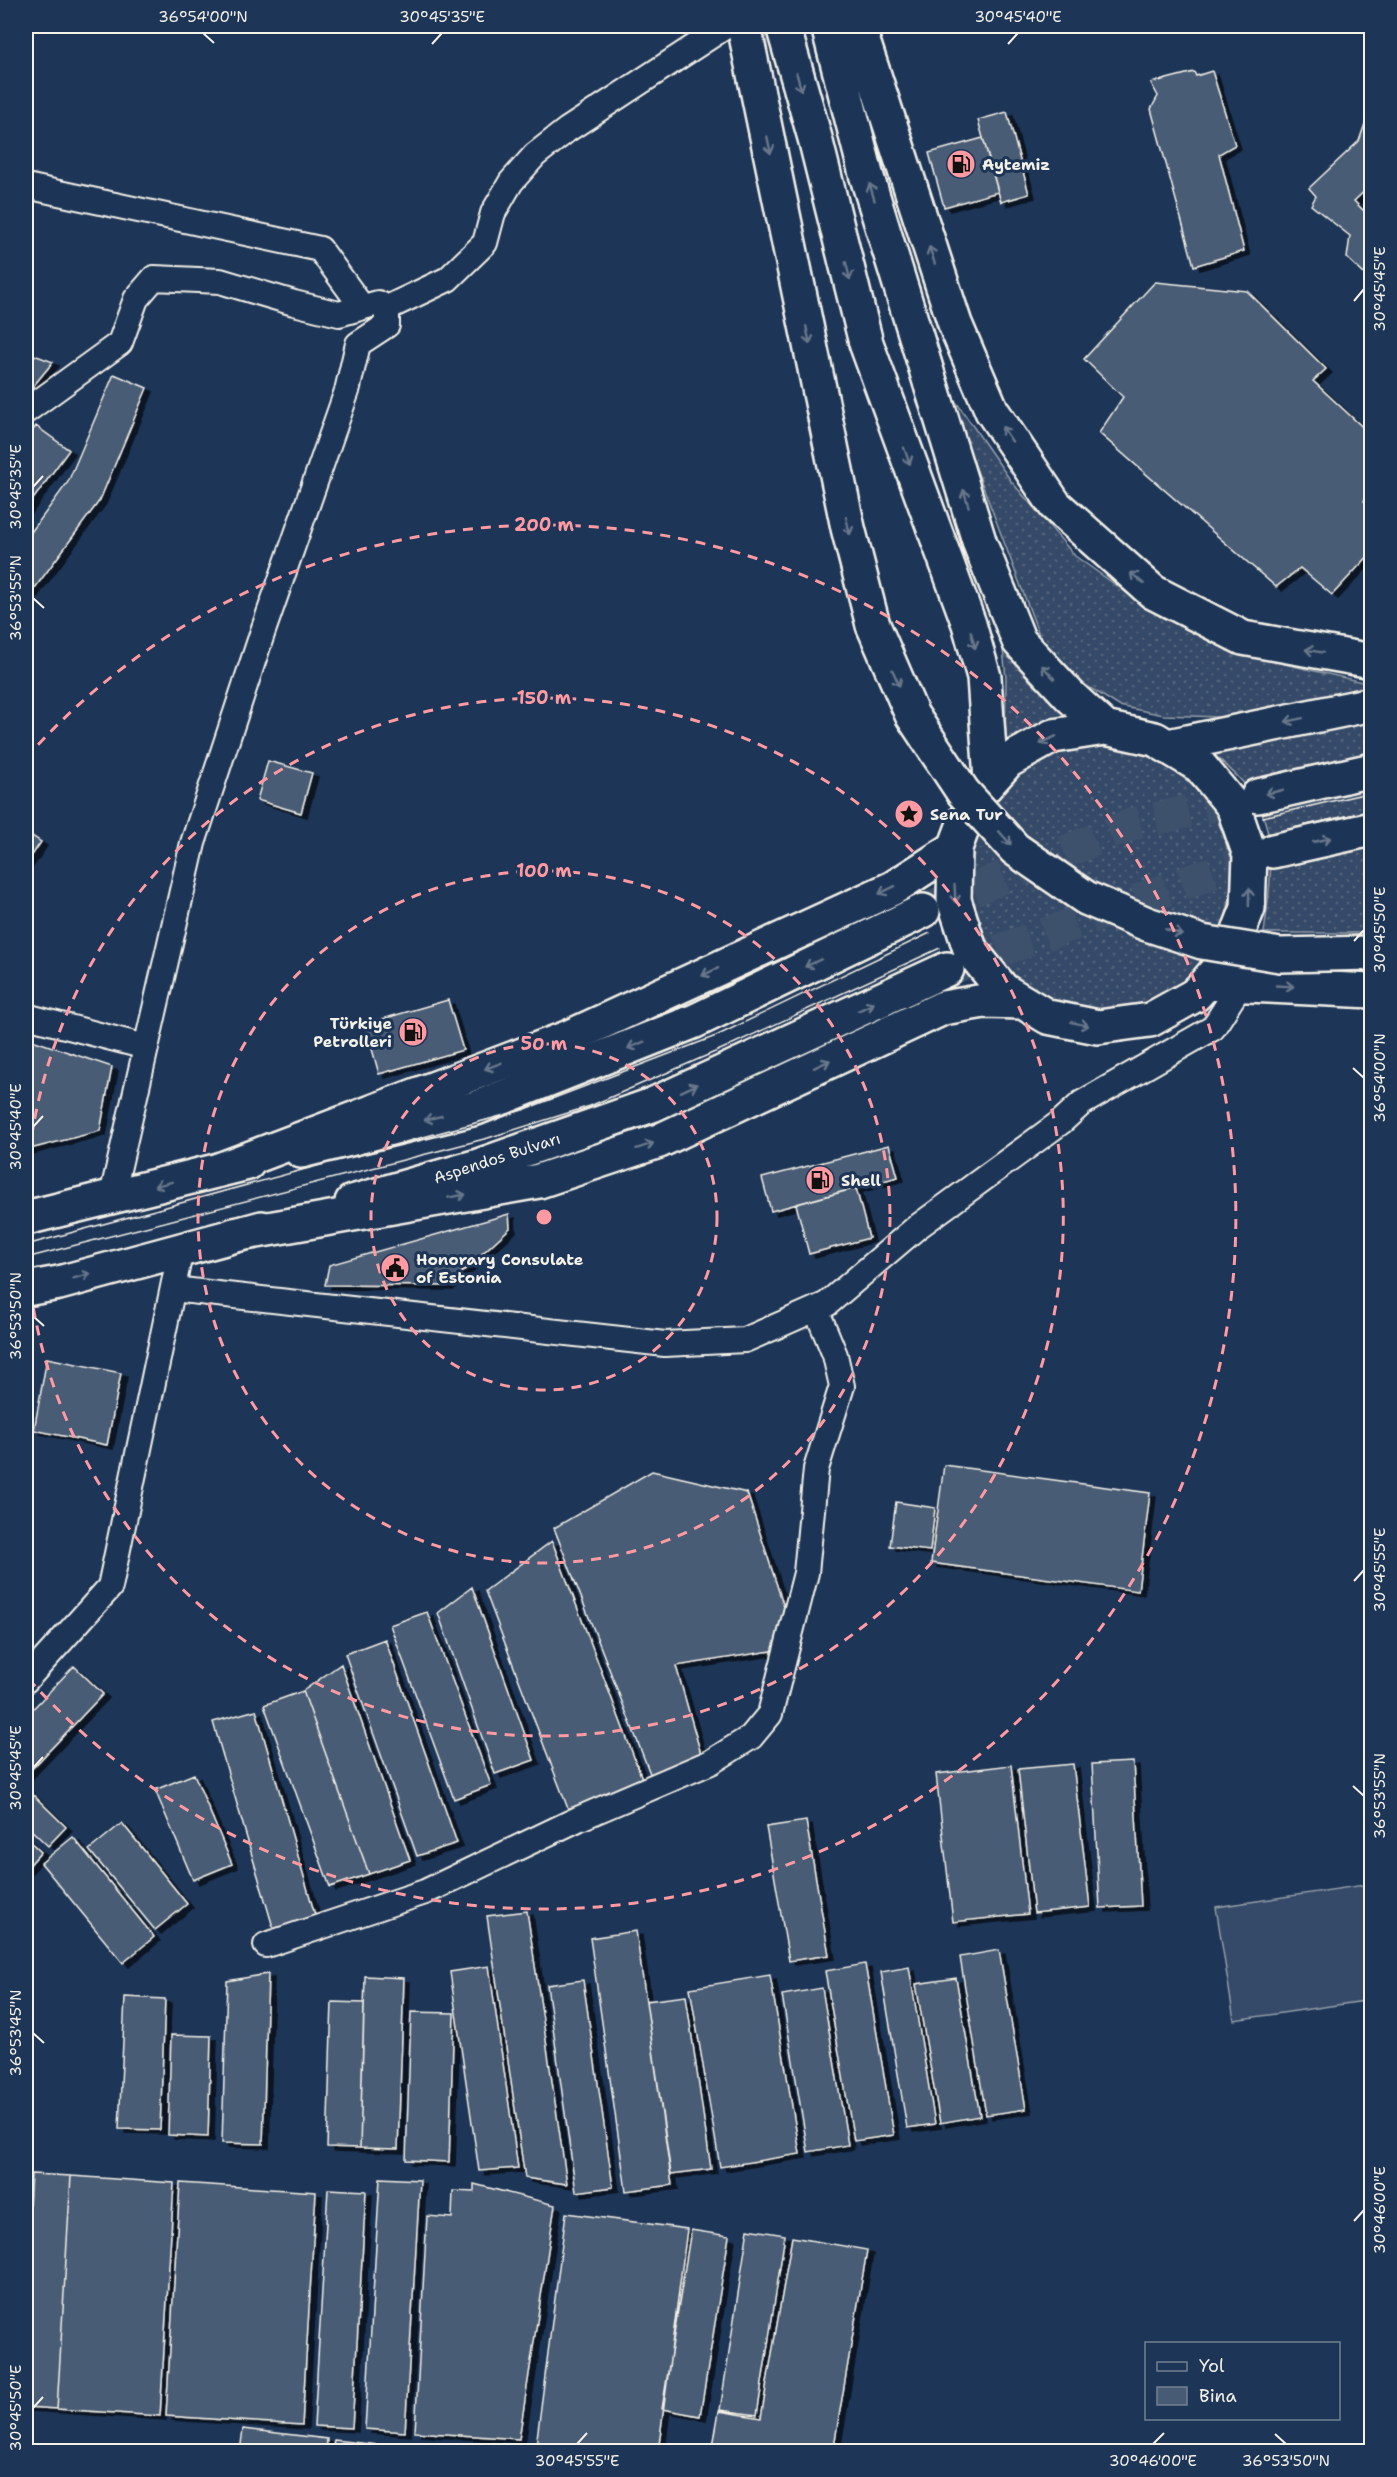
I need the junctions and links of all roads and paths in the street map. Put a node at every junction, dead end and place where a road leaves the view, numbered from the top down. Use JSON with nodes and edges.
{"nodes":[{"id":1,"x":726,"y":26,"type":"edge"},
{"id":2,"x":744,"y":26,"type":"edge"},
{"id":3,"x":783,"y":26,"type":"edge"},
{"id":4,"x":828,"y":26,"type":"edge"},
{"id":5,"x":858,"y":26,"type":"edge"},
{"id":6,"x":26,"y":186,"type":"edge"},
{"id":7,"x":362,"y":307,"type":"junction"},
{"id":8,"x":387,"y":308,"type":"junction"},
{"id":9,"x":26,"y":411,"type":"edge"},
{"id":10,"x":1371,"y":661,"type":"edge"},
{"id":11,"x":1371,"y":704,"type":"edge"},
{"id":12,"x":1105,"y":728,"type":"junction"},
{"id":13,"x":1168,"y":746,"type":"junction"},
{"id":14,"x":1371,"y":770,"type":"edge"},
{"id":15,"x":991,"y":780,"type":"junction"},
{"id":16,"x":1258,"y":796,"type":"tunnel mouth"},
{"id":17,"x":1371,"y":829,"type":"edge"},
{"id":18,"x":955,"y":848,"type":"junction"},
{"id":19,"x":1273,"y":851,"type":"tunnel mouth"},
{"id":20,"x":923,"y":910,"type":"tunnel mouth"},
{"id":21,"x":1371,"y":952,"type":"edge"},
{"id":22,"x":947,"y":969,"type":"tunnel mouth"},
{"id":23,"x":1206,"y":983,"type":"junction"},
{"id":24,"x":1241,"y":984,"type":"junction"},
{"id":25,"x":1371,"y":991,"type":"edge"},
{"id":26,"x":1023,"y":1002,"type":"junction"},
{"id":27,"x":26,"y":1016,"type":"edge"},
{"id":28,"x":146,"y":1047,"type":"junction"},
{"id":29,"x":219,"y":1170,"type":"junction"},
{"id":30,"x":112,"y":1196,"type":"junction"},
{"id":31,"x":26,"y":1218,"type":"edge"},
{"id":32,"x":234,"y":1235,"type":"junction"},
{"id":33,"x":181,"y":1249,"type":"junction"},
{"id":34,"x":26,"y":1289,"type":"edge"},
{"id":35,"x":173,"y":1289,"type":"junction"},
{"id":36,"x":816,"y":1309,"type":"junction"},
{"id":37,"x":26,"y":1680,"type":"edge"},
{"id":38,"x":266,"y":1946,"type":"dead end"}],
"edges":[{"from":1,"to":8,"type":"street"},
{"from":2,"to":21,"type":"main road","one_way":true,"bridge":true},
{"from":3,"to":15,"type":"main road","one_way":true},
{"from":12,"to":4,"type":"main road","one_way":true},
{"from":10,"to":5,"type":"main road","one_way":true},
{"from":6,"to":7,"type":"street"},
{"from":7,"to":8,"type":"street"},
{"from":7,"to":9,"type":"street"},
{"from":8,"to":28,"type":"street"},
{"from":11,"to":13,"type":"main road","one_way":true},
{"from":12,"to":13,"type":"main road"},
{"from":12,"to":15,"type":"main road","one_way":true},
{"from":23,"to":13,"type":"main road","one_way":true},
{"from":14,"to":16,"type":"main road","one_way":true},
{"from":15,"to":18,"type":"main road"},
{"from":19,"to":17,"type":"main road","one_way":true},
{"from":18,"to":26,"type":"main road","one_way":true},
{"from":18,"to":29,"type":"main road","one_way":true},
{"from":20,"to":29,"type":"main road","one_way":true},
{"from":32,"to":22,"type":"main road","name":"Aspendos Bulvarı","one_way":true},
{"from":23,"to":24,"type":"main road"},
{"from":26,"to":23,"type":"main road","one_way":true},
{"from":24,"to":25,"type":"main road","one_way":true},
{"from":24,"to":36,"type":"street"},
{"from":32,"to":26,"type":"main road","one_way":true},
{"from":27,"to":28,"type":"street"},
{"from":28,"to":30,"type":"street"},
{"from":29,"to":30,"type":"main road","one_way":true},
{"from":30,"to":31,"type":"main road"},
{"from":32,"to":33,"type":"main road","name":"Aspendos Bulvarı"},
{"from":34,"to":33,"type":"main road","name":"Aspendos Bulvarı","one_way":true},
{"from":33,"to":35,"type":"street"},
{"from":35,"to":36,"type":"street"},
{"from":35,"to":37,"type":"street"},
{"from":36,"to":38,"type":"street"}]}
